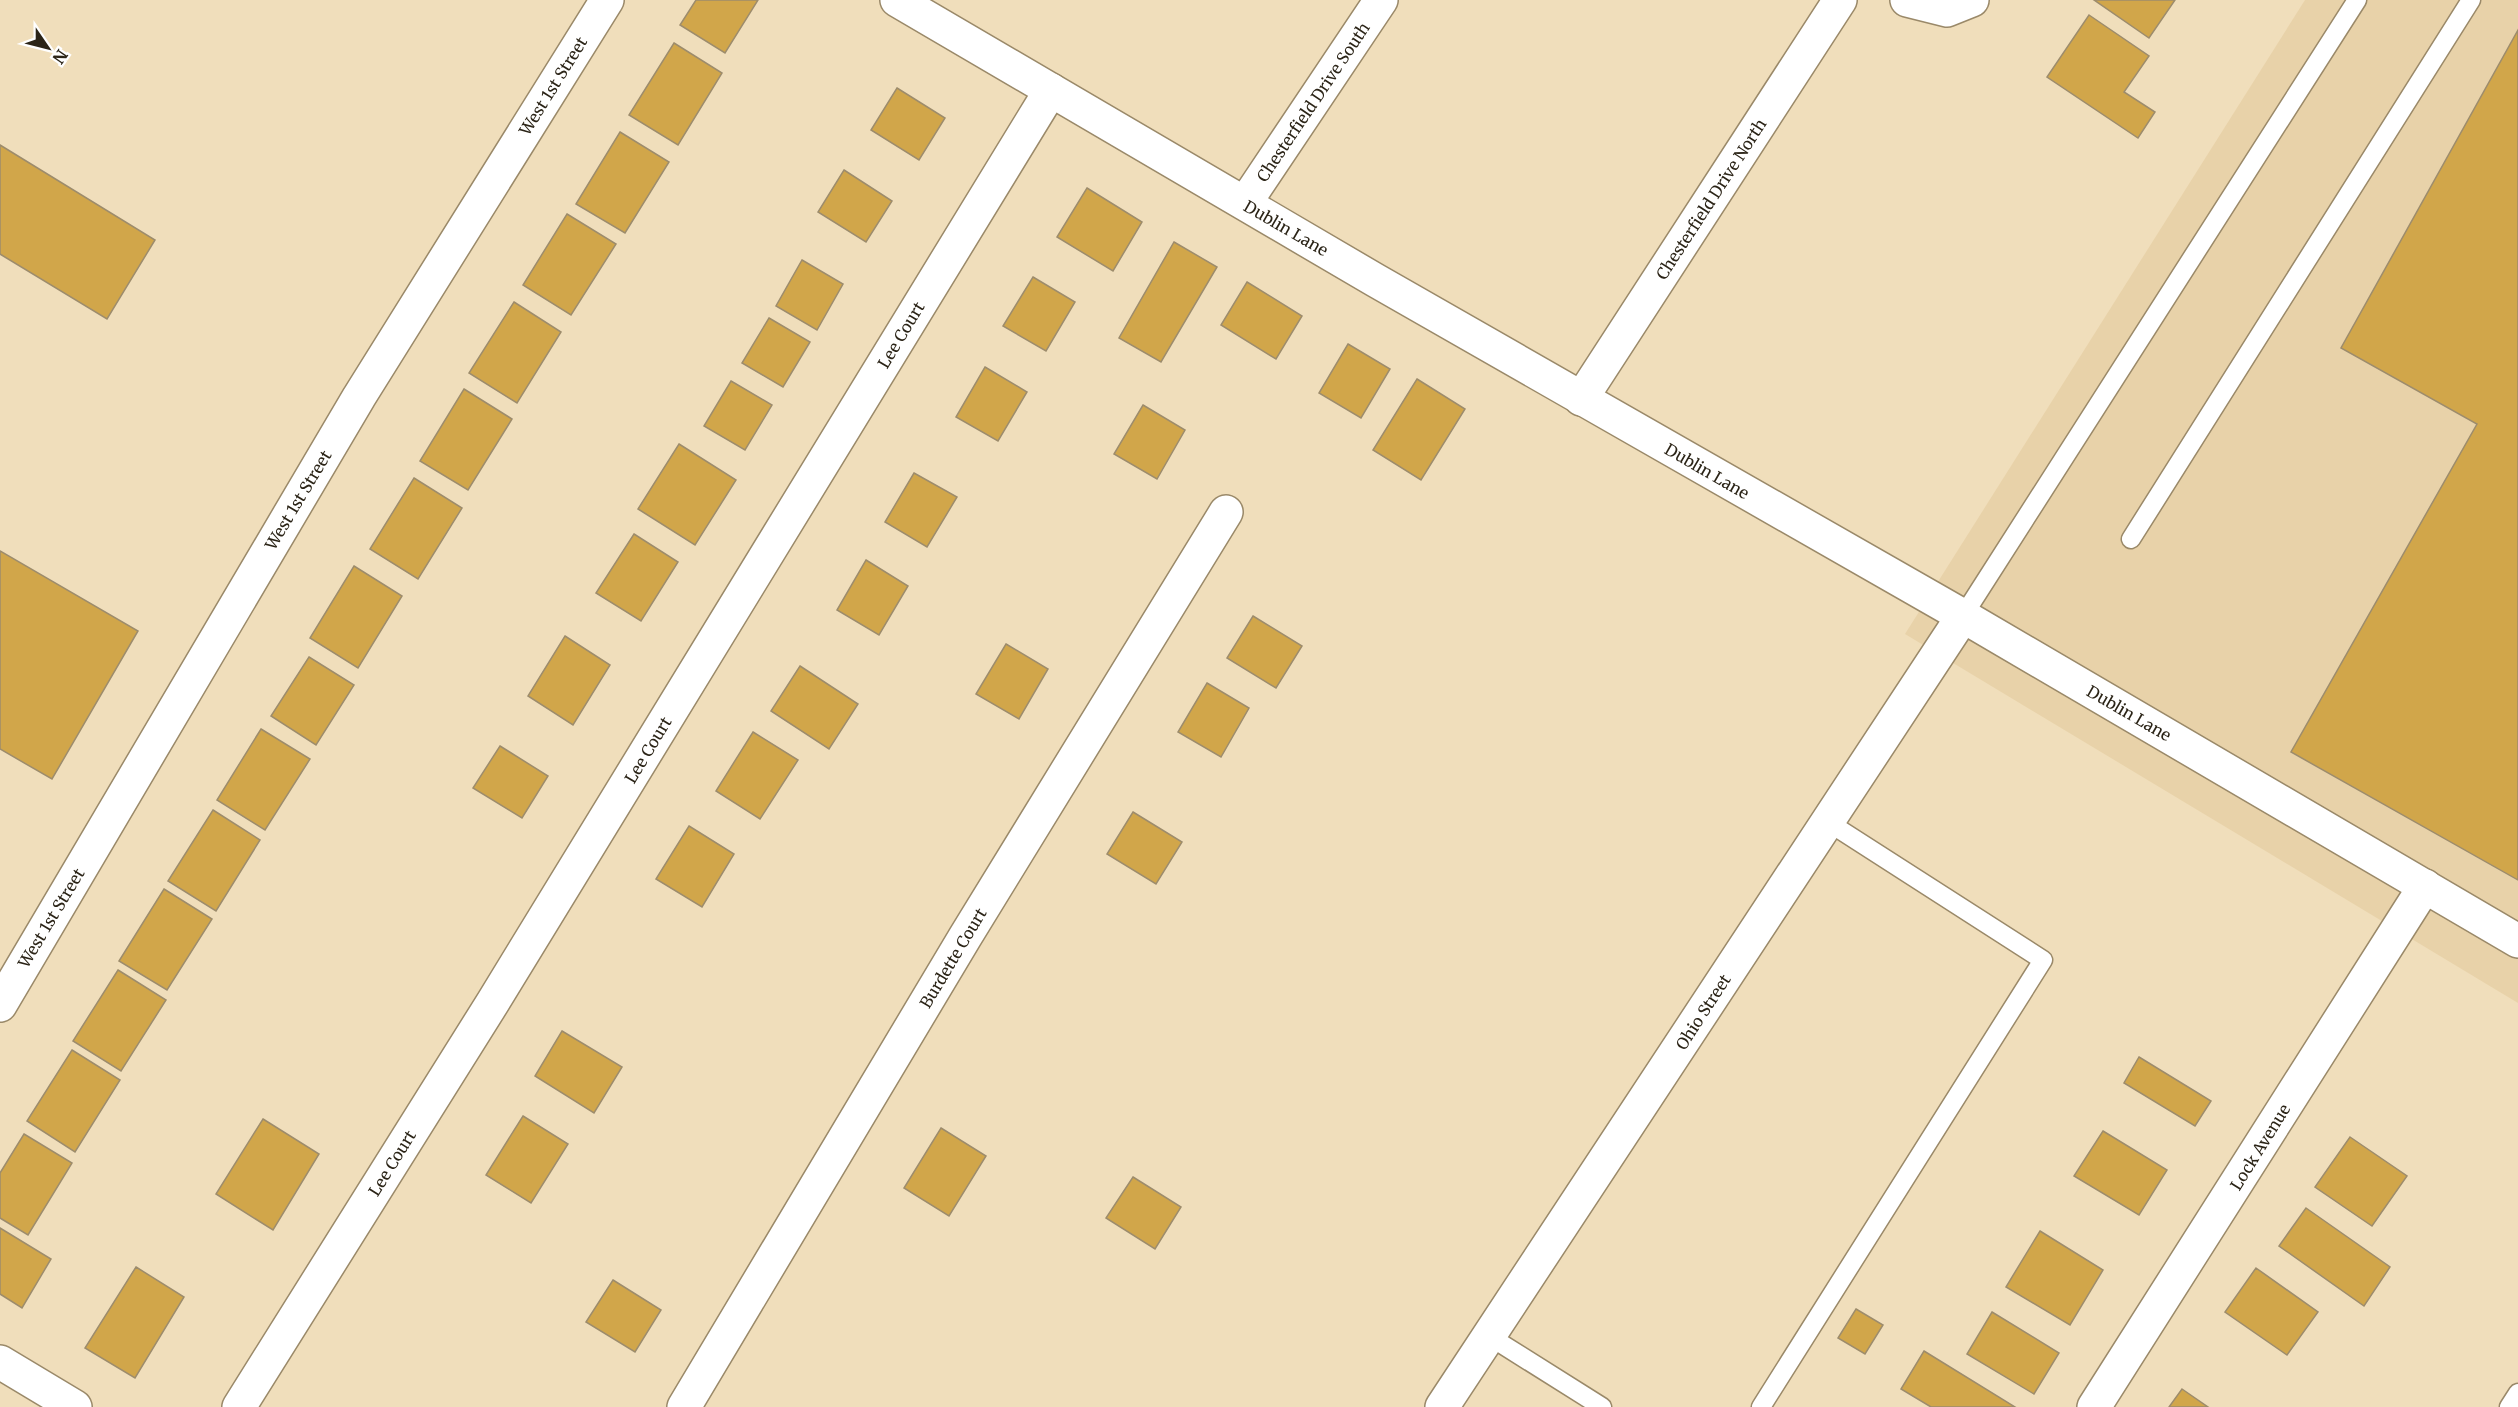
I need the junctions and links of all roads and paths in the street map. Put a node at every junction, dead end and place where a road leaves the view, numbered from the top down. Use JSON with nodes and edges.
{"nodes":[{"id":1,"x":607,"y":0,"type":"edge"},
{"id":2,"x":897,"y":0,"type":"edge"},
{"id":3,"x":1381,"y":0,"type":"edge"},
{"id":4,"x":1840,"y":0,"type":"edge"},
{"id":5,"x":1907,"y":0,"type":"edge"},
{"id":6,"x":1972,"y":0,"type":"edge"},
{"id":7,"x":2357,"y":0,"type":"edge"},
{"id":8,"x":2471,"y":0,"type":"edge"},
{"id":9,"x":1051,"y":90,"type":"junction"},
{"id":10,"x":1245,"y":203,"type":"junction"},
{"id":11,"x":1581,"y":399,"type":"junction"},
{"id":12,"x":1226,"y":512,"type":"dead end"},
{"id":13,"x":2132,"y":539,"type":"dead end"},
{"id":14,"x":1963,"y":616,"type":"junction"},
{"id":15,"x":1828,"y":822,"type":"junction"},
{"id":16,"x":2425,"y":886,"type":"junction"},
{"id":17,"x":2518,"y":941,"type":"edge"},
{"id":18,"x":0,"y":1005,"type":"edge"},
{"id":19,"x":1489,"y":1336,"type":"junction"},
{"id":20,"x":0,"y":1362,"type":"edge"},
{"id":21,"x":2518,"y":1393,"type":"edge"},
{"id":22,"x":75,"y":1407,"type":"edge"},
{"id":23,"x":239,"y":1407,"type":"edge"},
{"id":24,"x":684,"y":1407,"type":"edge"},
{"id":25,"x":1442,"y":1407,"type":"edge"},
{"id":26,"x":1602,"y":1407,"type":"edge"},
{"id":27,"x":1761,"y":1407,"type":"edge"},
{"id":28,"x":2094,"y":1407,"type":"edge"},
{"id":29,"x":2509,"y":1407,"type":"edge"}],
"edges":[{"from":1,"to":18,"type":"street","name":"West 1st Street"},
{"from":2,"to":9,"type":"street","name":"Dublin Lane"},
{"from":3,"to":10,"type":"street","name":"Chesterfield Drive South"},
{"from":4,"to":11,"type":"street","name":"Chesterfield Drive North"},
{"from":5,"to":6,"type":"street"},
{"from":7,"to":14,"type":"lane"},
{"from":8,"to":13,"type":"lane"},
{"from":9,"to":10,"type":"street","name":"Dublin Lane"},
{"from":9,"to":23,"type":"street","name":"Lee Court"},
{"from":10,"to":11,"type":"street","name":"Dublin Lane"},
{"from":11,"to":14,"type":"street","name":"Dublin Lane"},
{"from":12,"to":24,"type":"street","name":"Burdette Court"},
{"from":14,"to":15,"type":"street","name":"Ohio Street"},
{"from":14,"to":16,"type":"street","name":"Dublin Lane"},
{"from":15,"to":19,"type":"street","name":"Ohio Street"},
{"from":15,"to":27,"type":"lane"},
{"from":16,"to":17,"type":"street","name":"Dublin Lane"},
{"from":16,"to":28,"type":"street","name":"Lock Avenue"},
{"from":19,"to":25,"type":"street","name":"Ohio Street"},
{"from":19,"to":26,"type":"lane"},
{"from":20,"to":22,"type":"street"},
{"from":21,"to":29,"type":"lane"}]}
